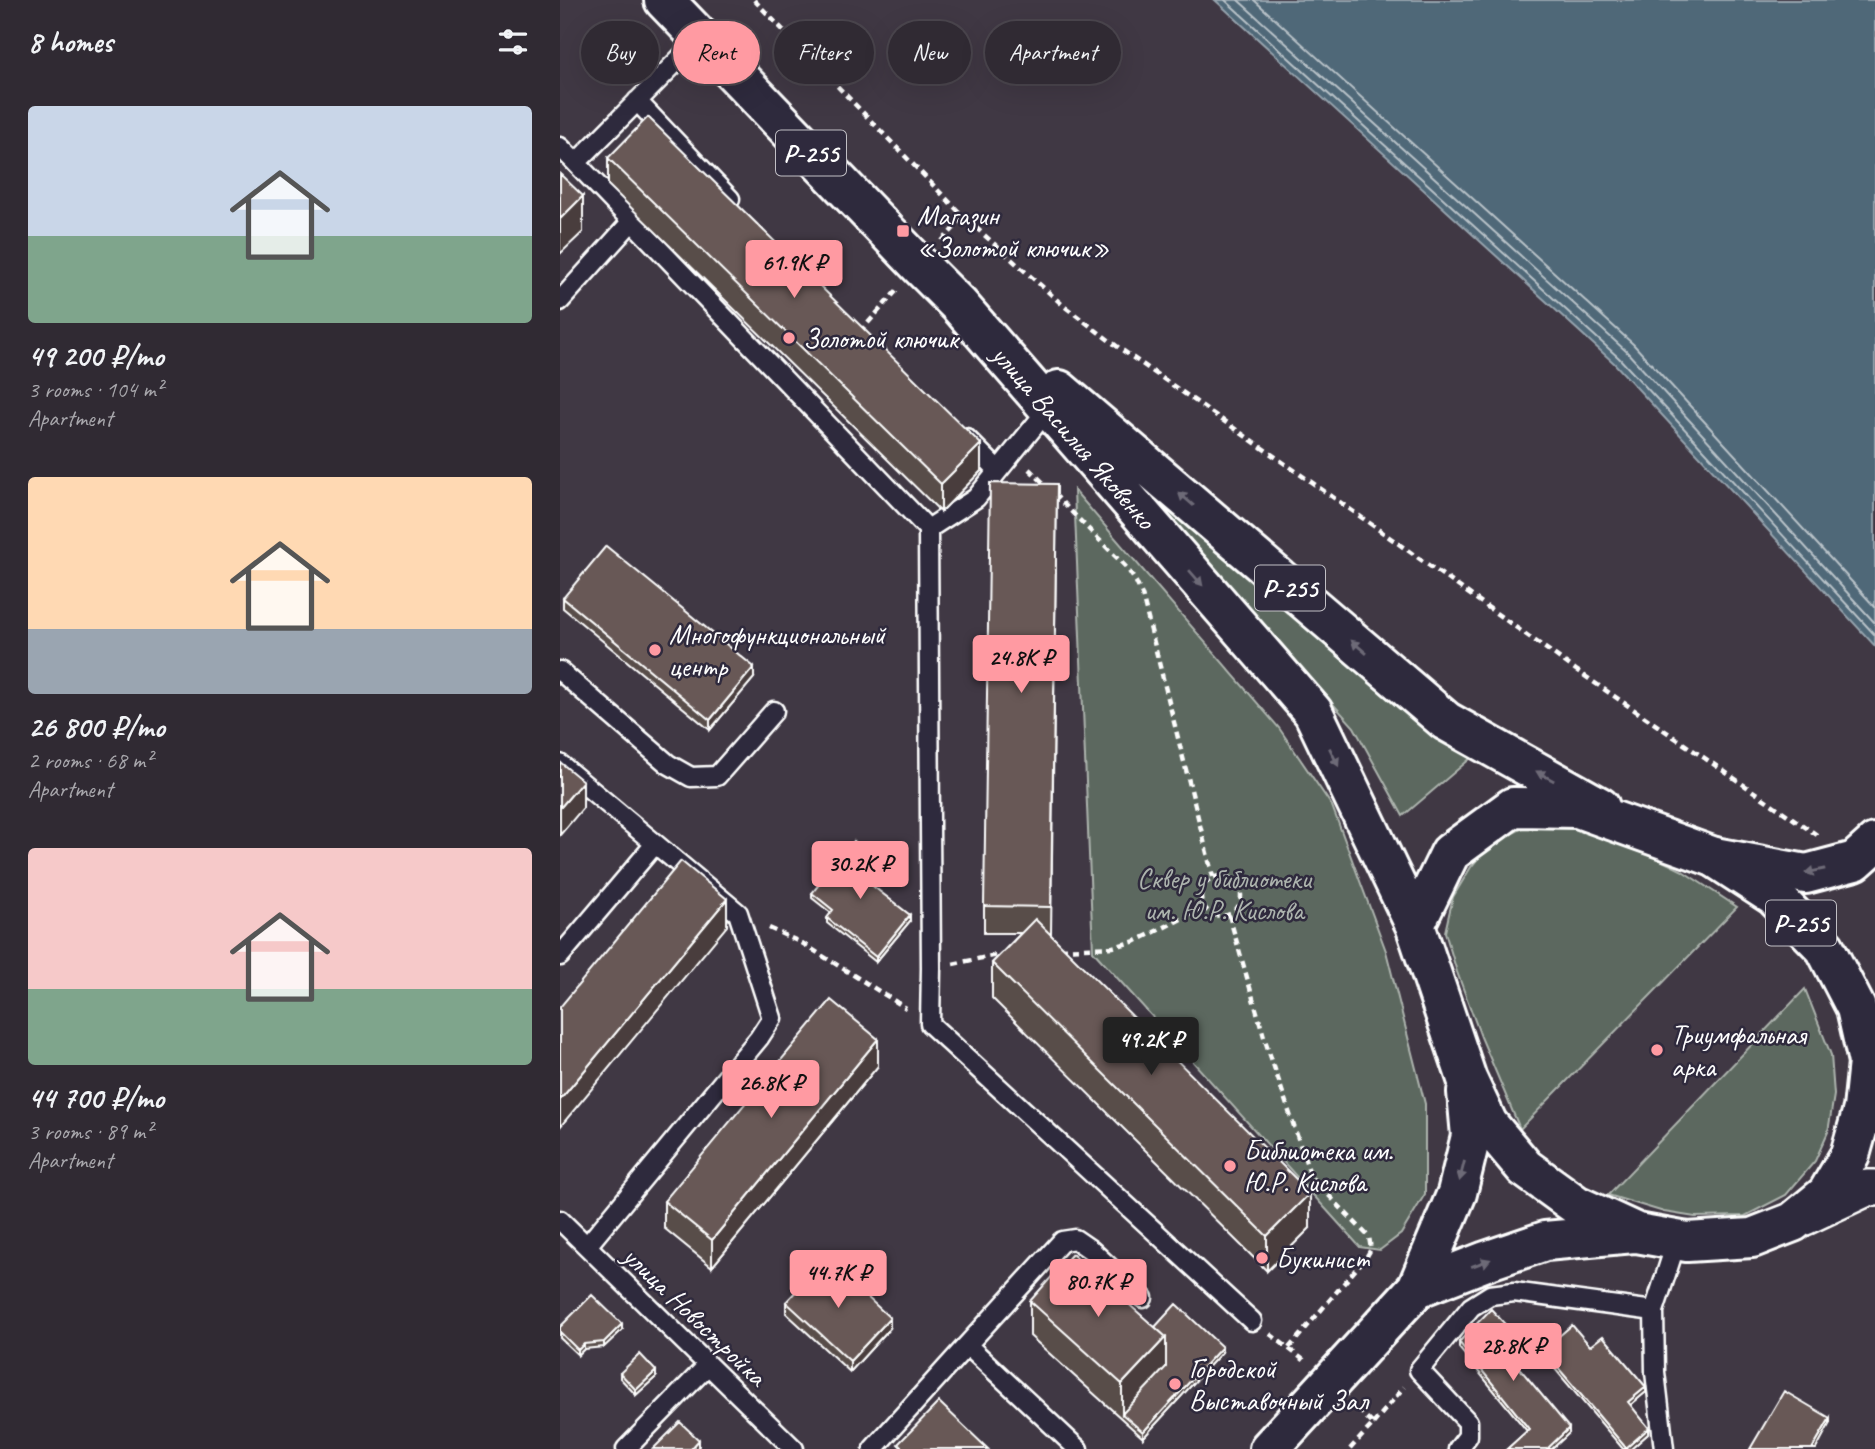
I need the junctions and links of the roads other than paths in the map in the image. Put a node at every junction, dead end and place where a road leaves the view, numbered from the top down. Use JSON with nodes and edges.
{"nodes":[{"id":1,"x":664,"y":0,"type":"edge"},
{"id":2,"x":684,"y":21,"type":"edge"},
{"id":3,"x":673,"y":65,"type":"edge"},
{"id":4,"x":744,"y":84,"type":"edge"},
{"id":5,"x":637,"y":101,"type":"junction"},
{"id":6,"x":560,"y":147,"type":"edge"},
{"id":7,"x":576,"y":163,"type":"junction"},
{"id":8,"x":743,"y":212,"type":"edge"},
{"id":9,"x":632,"y":221,"type":"junction"},
{"id":10,"x":560,"y":301,"type":"edge"},
{"id":11,"x":959,"y":305,"type":"junction"},
{"id":12,"x":1049,"y":408,"type":"junction"},
{"id":13,"x":958,"y":431,"type":"edge"},
{"id":14,"x":998,"y":470,"type":"junction"},
{"id":15,"x":928,"y":529,"type":"junction"},
{"id":16,"x":560,"y":671,"type":"edge"},
{"id":17,"x":774,"y":710,"type":"dead end"},
{"id":18,"x":560,"y":764,"type":"edge"},
{"id":19,"x":1647,"y":833,"type":"junction"},
{"id":20,"x":655,"y":844,"type":"junction"},
{"id":21,"x":1865,"y":852,"type":"edge"},
{"id":22,"x":1714,"y":857,"type":"junction"},
{"id":23,"x":1415,"y":925,"type":"junction"},
{"id":24,"x":560,"y":956,"type":"edge"},
{"id":25,"x":1873,"y":1057,"type":"edge"},
{"id":26,"x":1466,"y":1079,"type":"junction"},
{"id":27,"x":1875,"y":1188,"type":"edge"},
{"id":28,"x":560,"y":1220,"type":"edge"},
{"id":29,"x":1793,"y":1223,"type":"junction"},
{"id":30,"x":1637,"y":1233,"type":"junction"},
{"id":31,"x":1676,"y":1240,"type":"junction"},
{"id":32,"x":587,"y":1246,"type":"junction"},
{"id":33,"x":1417,"y":1287,"type":"junction"},
{"id":34,"x":1143,"y":1298,"type":"dead end"},
{"id":35,"x":1654,"y":1311,"type":"junction"},
{"id":36,"x":1252,"y":1321,"type":"dead end"},
{"id":37,"x":967,"y":1345,"type":"junction"},
{"id":38,"x":708,"y":1365,"type":"junction"},
{"id":39,"x":626,"y":1449,"type":"edge"},
{"id":40,"x":794,"y":1449,"type":"edge"},
{"id":41,"x":873,"y":1449,"type":"edge"},
{"id":42,"x":1078,"y":1449,"type":"edge"},
{"id":43,"x":1269,"y":1449,"type":"edge"},
{"id":44,"x":1458,"y":1449,"type":"edge"},
{"id":45,"x":1664,"y":1449,"type":"edge"}],
"edges":[{"from":1,"to":2,"type":"main road","name":"улица Василия Яковенко","number":"Р-255"},
{"from":3,"to":5,"type":"lane"},
{"from":4,"to":11,"type":"main road","name":"улица Василия Яковенко","number":"Р-255"},
{"from":5,"to":7,"type":"lane"},
{"from":5,"to":8,"type":"lane"},
{"from":6,"to":7,"type":"lane"},
{"from":7,"to":9,"type":"lane"},
{"from":9,"to":10,"type":"lane"},
{"from":9,"to":15,"type":"lane"},
{"from":11,"to":12,"type":"main road","name":"улица Василия Яковенко","number":"Р-255"},
{"from":19,"to":11,"type":"main road","number":"Р-255","one_way":true},
{"from":12,"to":14,"type":"lane"},
{"from":12,"to":23,"type":"main road","name":"улица Василия Яковенко","number":"Р-255","one_way":true},
{"from":13,"to":14,"type":"lane"},
{"from":14,"to":15,"type":"lane"},
{"from":15,"to":36,"type":"lane"},
{"from":16,"to":17,"type":"lane"},
{"from":18,"to":20,"type":"lane"},
{"from":19,"to":22,"type":"main road","number":"Р-255"},
{"from":19,"to":23,"type":"main road","number":"Р-255"},
{"from":20,"to":24,"type":"lane"},
{"from":20,"to":32,"type":"lane"},
{"from":21,"to":22,"type":"main road","number":"Р-255","one_way":true},
{"from":22,"to":25,"type":"main road","number":"Р-255"},
{"from":23,"to":26,"type":"main road","number":"Р-255"},
{"from":25,"to":29,"type":"main road","number":"Р-255"},
{"from":26,"to":30,"type":"main road","number":"Р-255"},
{"from":26,"to":33,"type":"main road","one_way":true},
{"from":27,"to":29,"type":"street"},
{"from":28,"to":32,"type":"lane","name":"улица Новостройка"},
{"from":29,"to":31,"type":"main road","number":"Р-255"},
{"from":30,"to":31,"type":"main road","number":"Р-255"},
{"from":33,"to":30,"type":"main road","one_way":true},
{"from":31,"to":35,"type":"lane"},
{"from":32,"to":38,"type":"lane","name":"улица Новостройка"},
{"from":33,"to":43,"type":"main road"},
{"from":34,"to":37,"type":"lane"},
{"from":35,"to":44,"type":"lane"},
{"from":35,"to":45,"type":"lane"},
{"from":37,"to":41,"type":"lane"},
{"from":37,"to":42,"type":"lane"},
{"from":38,"to":39,"type":"lane"},
{"from":38,"to":40,"type":"lane","name":"улица Новостройка"}]}
